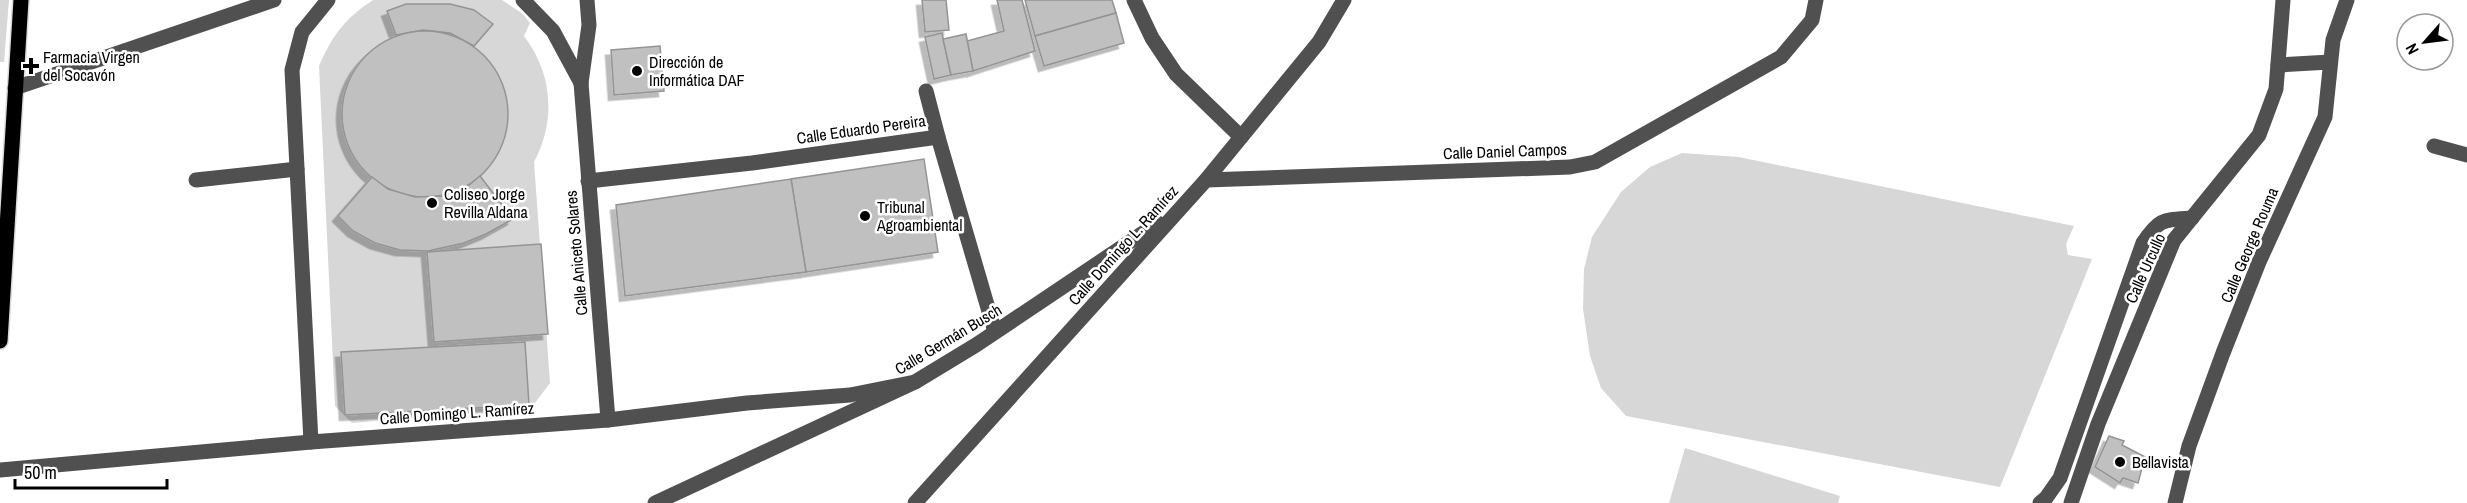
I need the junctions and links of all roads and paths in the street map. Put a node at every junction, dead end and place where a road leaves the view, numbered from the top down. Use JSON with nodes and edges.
{"nodes":[{"id":1,"x":21,"y":0,"type":"edge"},
{"id":2,"x":274,"y":0,"type":"edge"},
{"id":3,"x":328,"y":0,"type":"edge"},
{"id":4,"x":523,"y":0,"type":"edge"},
{"id":5,"x":587,"y":0,"type":"edge"},
{"id":6,"x":1134,"y":0,"type":"edge"},
{"id":7,"x":1344,"y":0,"type":"edge"},
{"id":8,"x":1816,"y":0,"type":"edge"},
{"id":9,"x":2283,"y":0,"type":"edge"},
{"id":10,"x":2347,"y":0,"type":"edge"},
{"id":11,"x":2330,"y":62,"type":"junction"},
{"id":12,"x":2278,"y":65,"type":"junction"},
{"id":13,"x":581,"y":83,"type":"junction"},
{"id":14,"x":15,"y":88,"type":"junction"},
{"id":15,"x":926,"y":91,"type":"dead end"},
{"id":16,"x":938,"y":137,"type":"junction"},
{"id":17,"x":1241,"y":137,"type":"junction"},
{"id":18,"x":2434,"y":146,"type":"dead end"},
{"id":19,"x":2467,"y":154,"type":"edge"},
{"id":20,"x":297,"y":169,"type":"junction"},
{"id":21,"x":196,"y":180,"type":"dead end"},
{"id":22,"x":1206,"y":180,"type":"junction"},
{"id":23,"x":588,"y":181,"type":"junction"},
{"id":24,"x":1178,"y":210,"type":"junction"},
{"id":25,"x":2192,"y":218,"type":"junction"},
{"id":26,"x":995,"y":332,"type":"junction"},
{"id":27,"x":0,"y":341,"type":"edge"},
{"id":28,"x":915,"y":382,"type":"junction"},
{"id":29,"x":608,"y":420,"type":"junction"},
{"id":30,"x":311,"y":442,"type":"junction"},
{"id":31,"x":0,"y":470,"type":"edge"},
{"id":32,"x":656,"y":503,"type":"edge"},
{"id":33,"x":915,"y":503,"type":"edge"},
{"id":34,"x":2040,"y":503,"type":"edge"},
{"id":35,"x":2071,"y":503,"type":"edge"},
{"id":36,"x":2175,"y":503,"type":"edge"}],
"edges":[{"from":1,"to":14,"type":"main road"},
{"from":2,"to":14,"type":"street"},
{"from":3,"to":20,"type":"street"},
{"from":4,"to":13,"type":"street","name":"Calle Aniceto Solares"},
{"from":5,"to":13,"type":"street","name":"Calle Aniceto Solares"},
{"from":6,"to":17,"type":"street"},
{"from":7,"to":17,"type":"street","name":"Calle Domingo L. Ramírez"},
{"from":8,"to":22,"type":"street","name":"Calle Daniel Campos"},
{"from":9,"to":12,"type":"street","name":"Calle Urcullo"},
{"from":10,"to":11,"type":"street","name":"Calle George Rouma"},
{"from":11,"to":12,"type":"street"},
{"from":11,"to":36,"type":"street","name":"Calle George Rouma"},
{"from":12,"to":25,"type":"street","name":"Calle Urcullo"},
{"from":13,"to":23,"type":"street","name":"Calle Aniceto Solares"},
{"from":14,"to":27,"type":"main road"},
{"from":15,"to":16,"type":"street"},
{"from":16,"to":23,"type":"street","name":"Calle Eduardo Pereira"},
{"from":16,"to":26,"type":"street","name":"Calle Eduardo Pereira"},
{"from":17,"to":22,"type":"street","name":"Calle Domingo L. Ramírez"},
{"from":18,"to":19,"type":"street"},
{"from":20,"to":21,"type":"street"},
{"from":20,"to":30,"type":"street"},
{"from":22,"to":24,"type":"street","name":"Calle Domingo L. Ramírez"},
{"from":23,"to":29,"type":"street","name":"Calle Aniceto Solares"},
{"from":24,"to":26,"type":"street","name":"Calle Germán Busch"},
{"from":24,"to":33,"type":"street","name":"Calle Domingo L. Ramírez"},
{"from":25,"to":34,"type":"street"},
{"from":25,"to":35,"type":"street","name":"Calle Urcullo"},
{"from":26,"to":28,"type":"street","name":"Calle Germán Busch"},
{"from":28,"to":29,"type":"street","name":"Calle Domingo L. Ramírez"},
{"from":28,"to":32,"type":"street","name":"Calle Germán Busch"},
{"from":29,"to":30,"type":"street","name":"Calle Domingo L. Ramírez"},
{"from":30,"to":31,"type":"street","name":"Calle Domingo L. Ramírez"}]}
